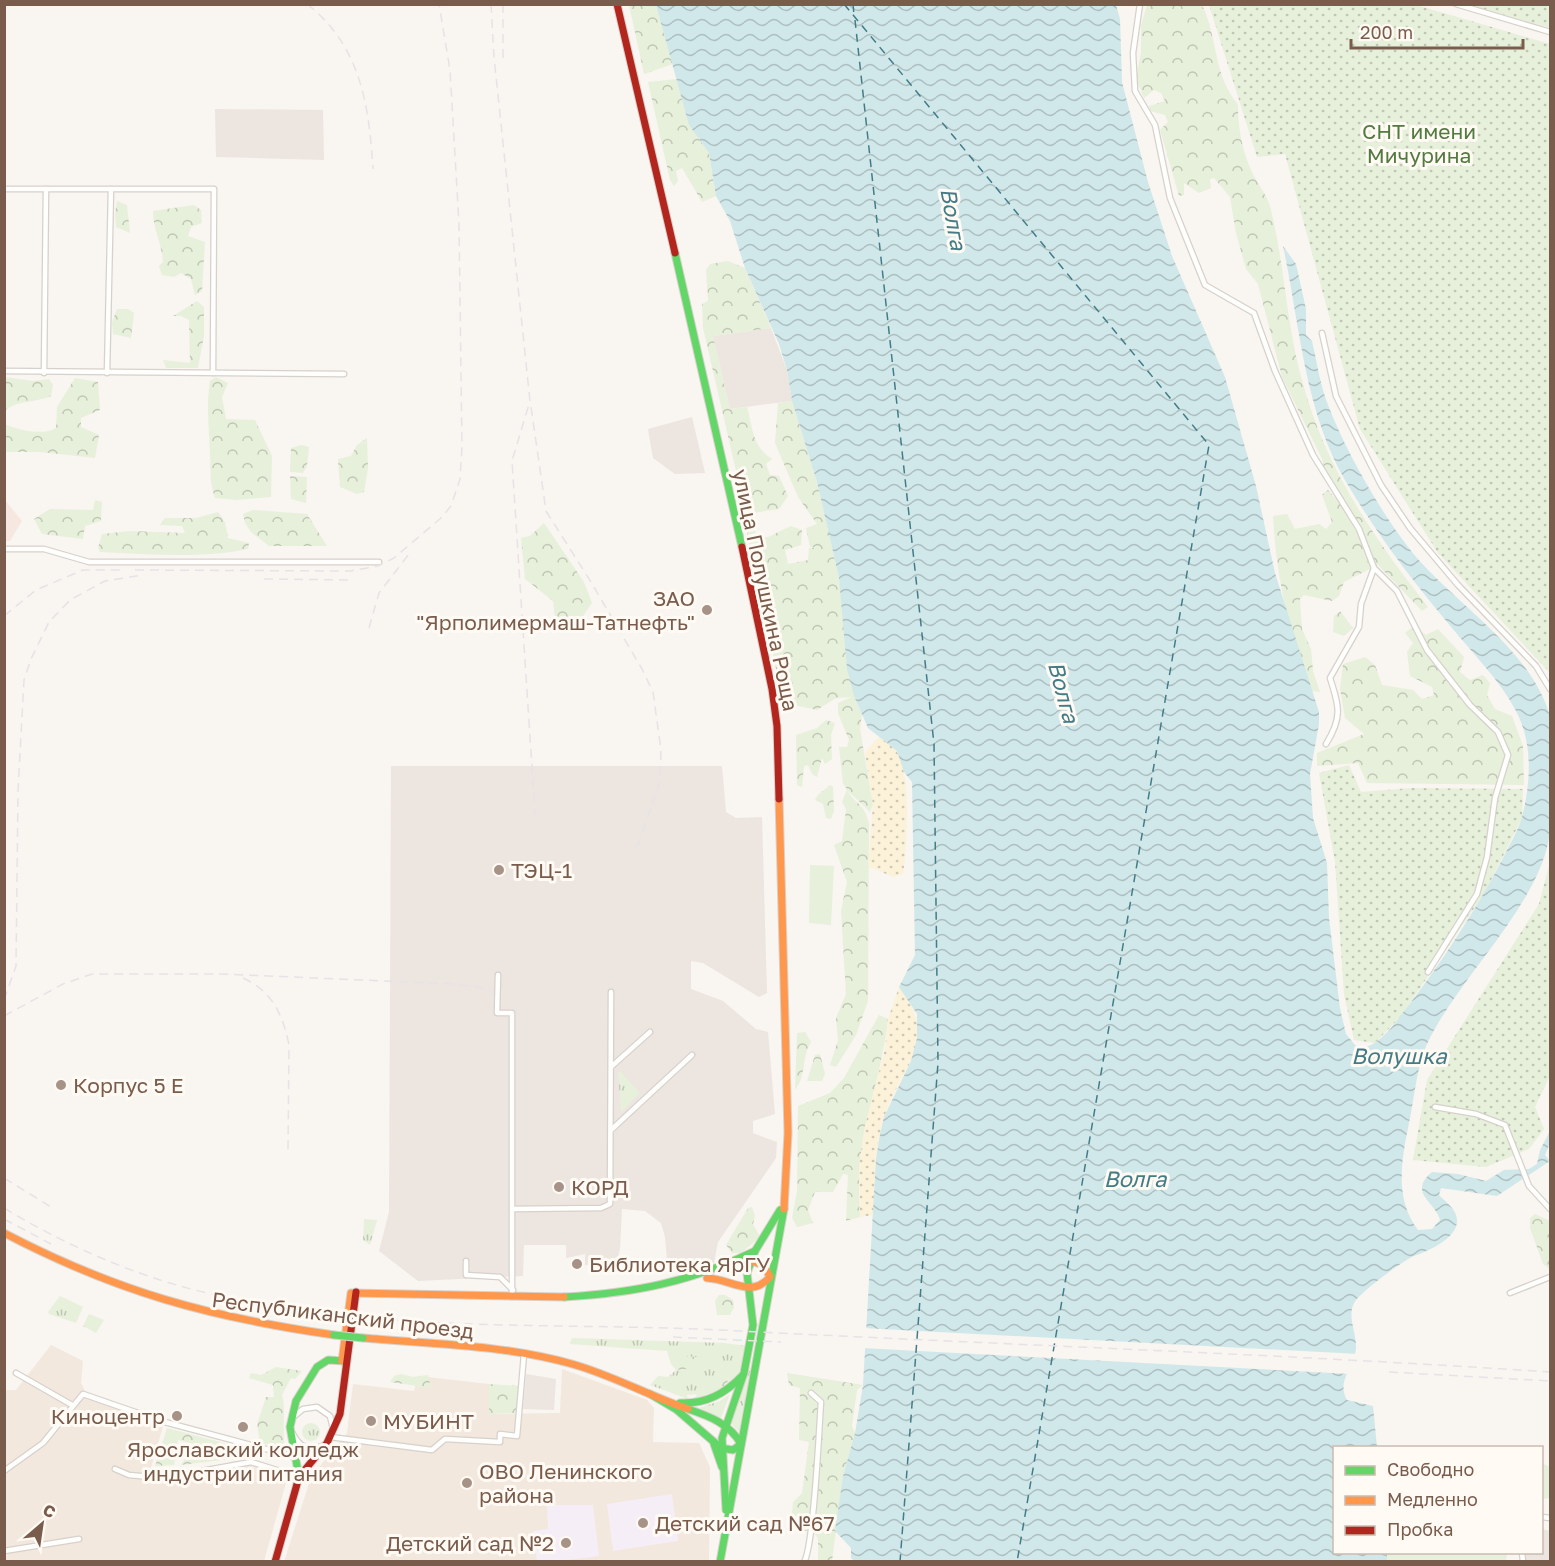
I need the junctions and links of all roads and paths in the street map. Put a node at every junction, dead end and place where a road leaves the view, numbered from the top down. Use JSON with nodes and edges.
{"nodes":[{"id":1,"x":617,"y":4,"type":"edge"},
{"id":2,"x":1140,"y":4,"type":"edge"},
{"id":3,"x":1456,"y":4,"type":"edge"},
{"id":4,"x":1551,"y":32,"type":"edge"},
{"id":5,"x":4,"y":189,"type":"edge"},
{"id":6,"x":46,"y":189,"type":"junction"},
{"id":7,"x":111,"y":189,"type":"junction"},
{"id":8,"x":1322,"y":333,"type":"dead end"},
{"id":9,"x":4,"y":371,"type":"edge"},
{"id":10,"x":44,"y":373,"type":"junction"},
{"id":11,"x":107,"y":373,"type":"junction"},
{"id":12,"x":213,"y":373,"type":"junction"},
{"id":13,"x":344,"y":374,"type":"dead end"},
{"id":14,"x":4,"y":549,"type":"edge"},
{"id":15,"x":379,"y":562,"type":"dead end"},
{"id":16,"x":1374,"y":568,"type":"junction"},
{"id":17,"x":1551,"y":689,"type":"edge"},
{"id":18,"x":1326,"y":744,"type":"dead end"},
{"id":19,"x":1428,"y":972,"type":"dead end"},
{"id":20,"x":498,"y":975,"type":"dead end"},
{"id":21,"x":611,"y":992,"type":"dead end"},
{"id":22,"x":650,"y":1032,"type":"dead end"},
{"id":23,"x":692,"y":1054,"type":"dead end"},
{"id":24,"x":612,"y":1066,"type":"junction"},
{"id":25,"x":1435,"y":1107,"type":"dead end"},
{"id":26,"x":611,"y":1130,"type":"junction"},
{"id":27,"x":787,"y":1195,"type":"junction"},
{"id":28,"x":512,"y":1209,"type":"junction"},
{"id":29,"x":1551,"y":1209,"type":"edge"},
{"id":30,"x":4,"y":1233,"type":"edge"},
{"id":31,"x":755,"y":1251,"type":"junction"},
{"id":32,"x":750,"y":1260,"type":"junction"},
{"id":33,"x":466,"y":1261,"type":"dead end"},
{"id":34,"x":734,"y":1263,"type":"junction"},
{"id":35,"x":1551,"y":1276,"type":"edge"},
{"id":36,"x":770,"y":1277,"type":"junction"},
{"id":37,"x":692,"y":1279,"type":"junction"},
{"id":38,"x":747,"y":1290,"type":"junction"},
{"id":39,"x":1510,"y":1293,"type":"dead end"},
{"id":40,"x":513,"y":1294,"type":"junction"},
{"id":41,"x":524,"y":1354,"type":"junction"},
{"id":42,"x":345,"y":1361,"type":"junction"},
{"id":43,"x":16,"y":1372,"type":"dead end"},
{"id":44,"x":744,"y":1373,"type":"junction"},
{"id":45,"x":811,"y":1393,"type":"dead end"},
{"id":46,"x":650,"y":1394,"type":"junction"},
{"id":47,"x":665,"y":1400,"type":"junction"},
{"id":48,"x":72,"y":1405,"type":"junction"},
{"id":49,"x":291,"y":1419,"type":"junction"},
{"id":50,"x":725,"y":1427,"type":"junction"},
{"id":51,"x":290,"y":1429,"type":"junction"},
{"id":52,"x":330,"y":1437,"type":"junction"},
{"id":53,"x":714,"y":1444,"type":"junction"},
{"id":54,"x":741,"y":1444,"type":"junction"},
{"id":55,"x":721,"y":1448,"type":"junction"},
{"id":56,"x":297,"y":1457,"type":"junction"},
{"id":57,"x":115,"y":1468,"type":"dead end"},
{"id":58,"x":4,"y":1471,"type":"edge"},
{"id":59,"x":724,"y":1473,"type":"junction"},
{"id":60,"x":299,"y":1478,"type":"junction"},
{"id":61,"x":725,"y":1530,"type":"junction"},
{"id":62,"x":79,"y":1539,"type":"dead end"},
{"id":63,"x":4,"y":1551,"type":"edge"},
{"id":64,"x":275,"y":1562,"type":"edge"},
{"id":65,"x":720,"y":1562,"type":"edge"},
{"id":66,"x":804,"y":1562,"type":"edge"}],
"edges":[{"from":1,"to":27,"type":"main road","name":"улица Полушкина Роща"},
{"from":2,"to":16,"type":"street"},
{"from":3,"to":4,"type":"street"},
{"from":5,"to":6,"type":"street"},
{"from":6,"to":7,"type":"street"},
{"from":6,"to":10,"type":"street"},
{"from":7,"to":11,"type":"street"},
{"from":7,"to":12,"type":"street"},
{"from":8,"to":17,"type":"street"},
{"from":9,"to":10,"type":"street"},
{"from":10,"to":11,"type":"street"},
{"from":11,"to":12,"type":"street"},
{"from":12,"to":13,"type":"street"},
{"from":14,"to":15,"type":"street"},
{"from":16,"to":18,"type":"street"},
{"from":16,"to":19,"type":"street"},
{"from":20,"to":28,"type":"street"},
{"from":21,"to":24,"type":"street"},
{"from":22,"to":24,"type":"street"},
{"from":23,"to":26,"type":"street"},
{"from":24,"to":26,"type":"street"},
{"from":25,"to":29,"type":"street"},
{"from":26,"to":28,"type":"street"},
{"from":27,"to":31,"type":"main road","name":"улица Полушкина Роща"},
{"from":27,"to":36,"type":"main road","name":"улица Полушкина Роща"},
{"from":28,"to":40,"type":"street"},
{"from":30,"to":41,"type":"main road","name":"Республиканский проезд","bridge":true},
{"from":31,"to":32,"type":"main road"},
{"from":31,"to":34,"type":"main road","name":"улица Полушкина Роща"},
{"from":32,"to":34,"type":"main road","name":"улица Полушкина Роща"},
{"from":32,"to":36,"type":"main road"},
{"from":32,"to":38,"type":"main road"},
{"from":33,"to":40,"type":"street"},
{"from":34,"to":37,"type":"main road","name":"улица Полушкина Роща"},
{"from":35,"to":39,"type":"street"},
{"from":36,"to":38,"type":"main road"},
{"from":36,"to":54,"type":"main road","name":"улица Полушкина Роща"},
{"from":37,"to":38,"type":"main road","name":"улица Полушкина Роща"},
{"from":37,"to":40,"type":"main road","name":"улица Полушкина Роща"},
{"from":38,"to":44,"type":"main road"},
{"from":40,"to":42,"type":"main road","name":"улица Полушкина Роща"},
{"from":41,"to":46,"type":"main road","name":"Республиканский проезд"},
{"from":41,"to":52,"type":"street"},
{"from":42,"to":49,"type":"main road"},
{"from":42,"to":52,"type":"main road"},
{"from":43,"to":48,"type":"street"},
{"from":44,"to":47,"type":"main road","name":"Республиканский проезд"},
{"from":44,"to":50,"type":"main road"},
{"from":45,"to":66,"type":"street"},
{"from":46,"to":47,"type":"main road","name":"Республиканский проезд"},
{"from":46,"to":53,"type":"main road","name":"Республиканский проезд"},
{"from":47,"to":50,"type":"main road","name":"Республиканский проезд"},
{"from":48,"to":56,"type":"street"},
{"from":48,"to":58,"type":"street"},
{"from":49,"to":51,"type":"main road"},
{"from":49,"to":52,"type":"street"},
{"from":50,"to":54,"type":"main road","name":"Республиканский проезд"},
{"from":50,"to":55,"type":"main road"},
{"from":51,"to":52,"type":"street"},
{"from":51,"to":56,"type":"main road"},
{"from":52,"to":60,"type":"main road"},
{"from":53,"to":55,"type":"main road","name":"Республиканский проезд"},
{"from":53,"to":59,"type":"main road","name":"Республиканский проезд"},
{"from":54,"to":55,"type":"main road"},
{"from":54,"to":61,"type":"main road","name":"улица Полушкина Роща"},
{"from":55,"to":59,"type":"main road"},
{"from":56,"to":60,"type":"main road"},
{"from":57,"to":60,"type":"street"},
{"from":59,"to":61,"type":"main road"},
{"from":60,"to":64,"type":"main road"},
{"from":61,"to":65,"type":"main road"},
{"from":62,"to":63,"type":"street"}]}
